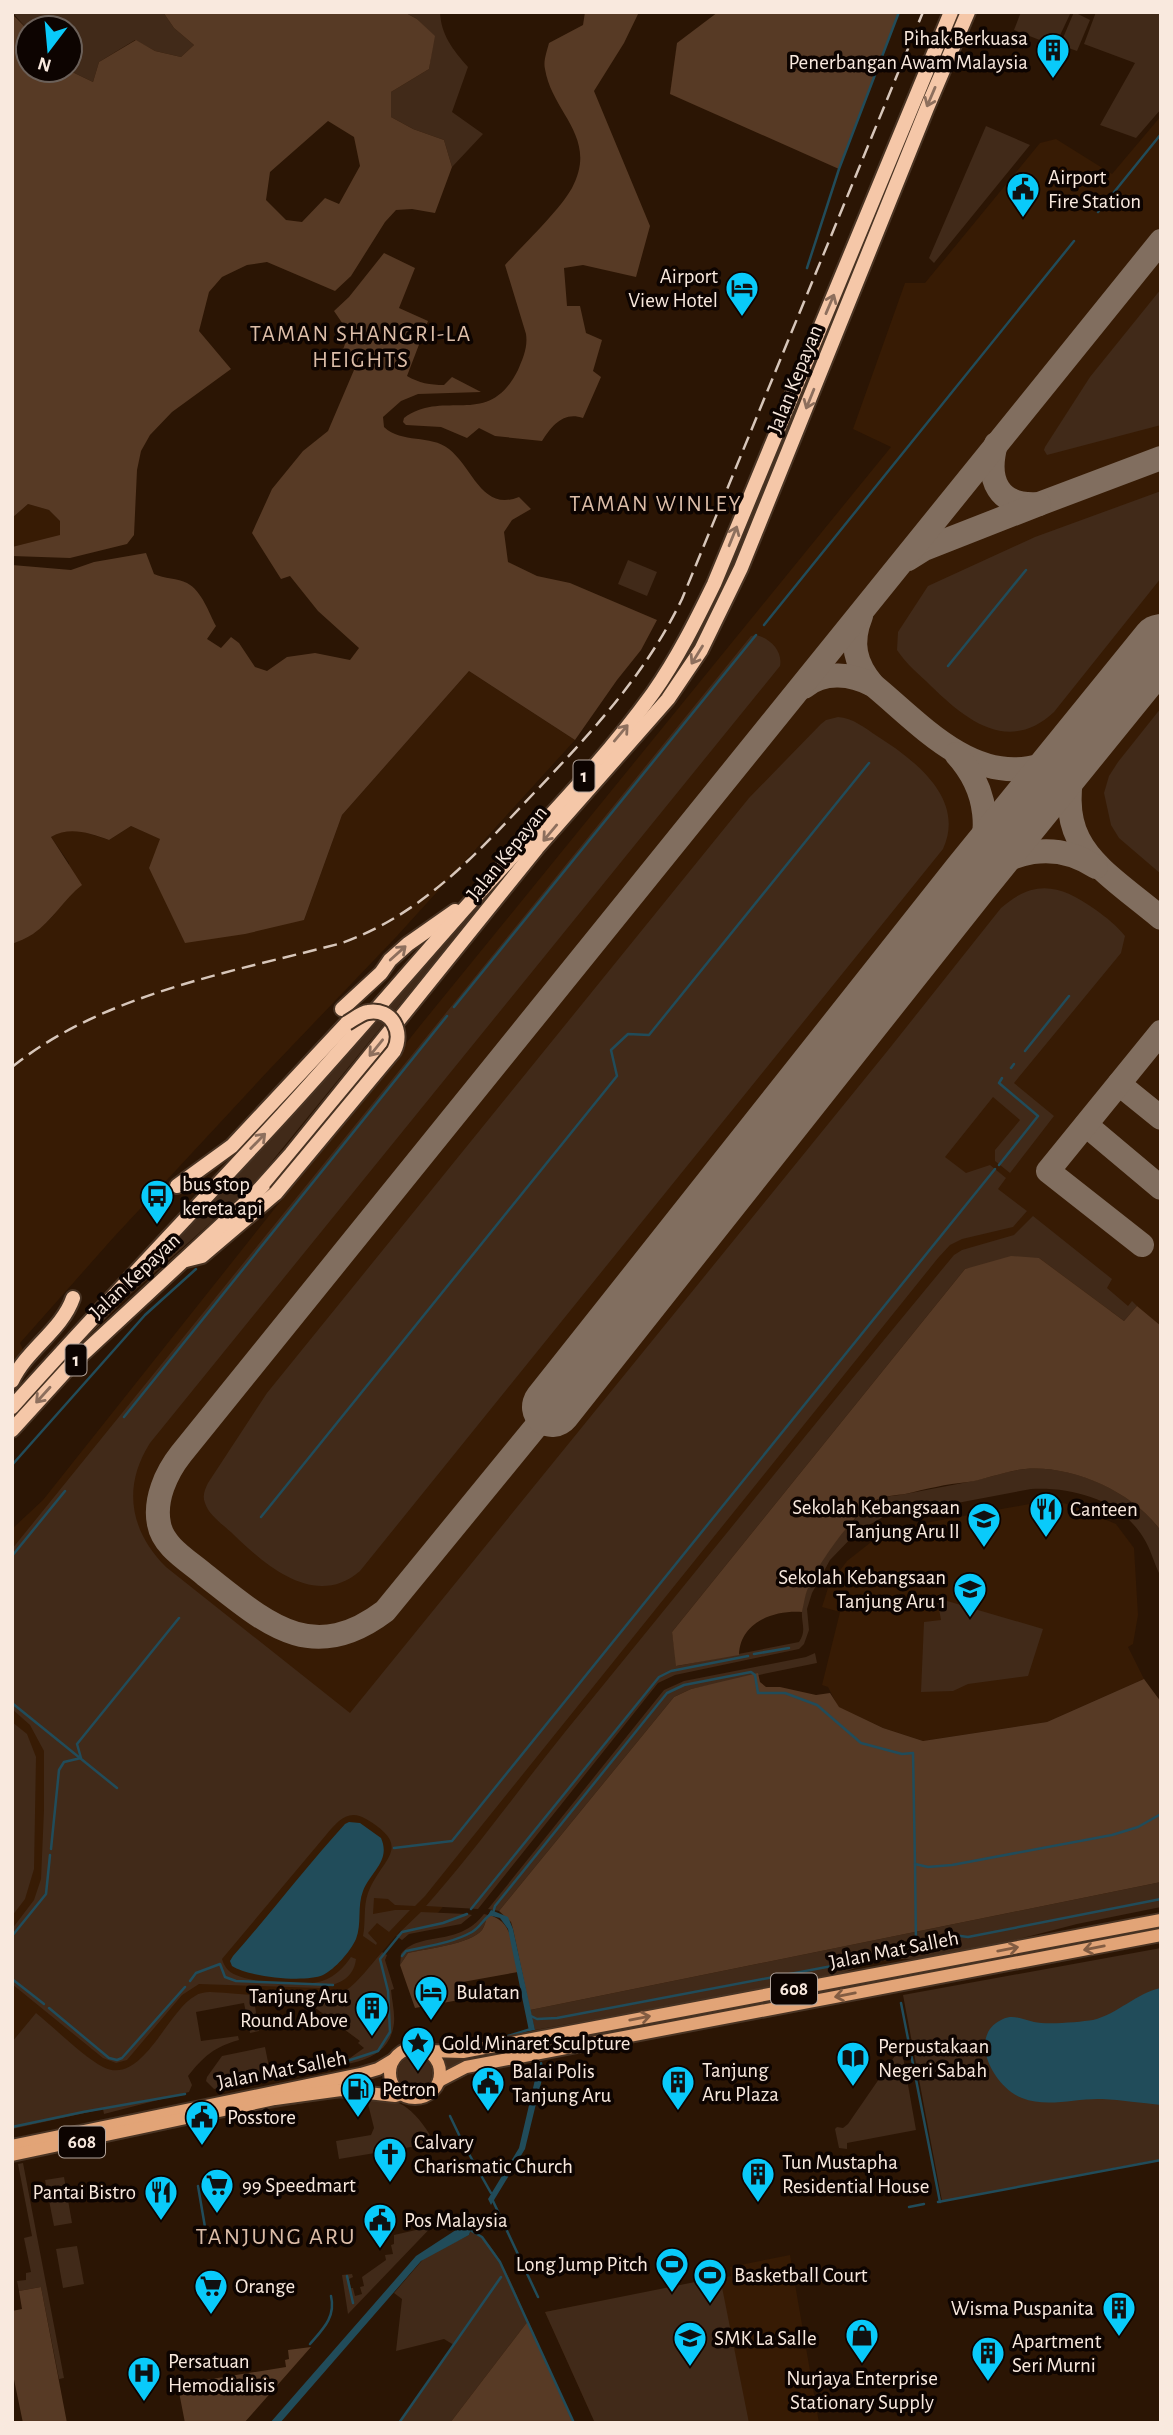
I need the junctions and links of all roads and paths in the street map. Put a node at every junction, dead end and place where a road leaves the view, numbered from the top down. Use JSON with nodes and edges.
{"nodes":[{"id":1,"x":951,"y":12,"type":"edge"},
{"id":2,"x":968,"y":12,"type":"edge"},
{"id":3,"x":485,"y":885,"type":"junction"},
{"id":4,"x":451,"y":924,"type":"junction"},
{"id":5,"x":381,"y":973,"type":"junction"},
{"id":6,"x":342,"y":1009,"type":"dead end"},
{"id":7,"x":177,"y":1186,"type":"dead end"},
{"id":8,"x":183,"y":1261,"type":"junction"},
{"id":9,"x":73,"y":1298,"type":"dead end"},
{"id":10,"x":12,"y":1381,"type":"edge"},
{"id":11,"x":12,"y":1407,"type":"edge"},
{"id":12,"x":12,"y":1430,"type":"edge"},
{"id":13,"x":1161,"y":1920,"type":"edge"},
{"id":14,"x":1161,"y":1935,"type":"edge"},
{"id":15,"x":428,"y":2051,"type":"junction"},
{"id":16,"x":393,"y":2060,"type":"junction"},
{"id":17,"x":439,"y":2081,"type":"junction"},
{"id":18,"x":401,"y":2094,"type":"junction"},
{"id":19,"x":12,"y":2146,"type":"edge"},
{"id":20,"x":12,"y":2155,"type":"edge"}],
"edges":[{"from":3,"to":1,"type":"highway","name":"Jalan Kepayan","number":"1","one_way":true},
{"from":2,"to":8,"type":"highway","name":"Jalan Kepayan","number":"1","one_way":true},
{"from":3,"to":4,"type":"highway","name":"Jalan Kepayan","number":"1"},
{"from":5,"to":3,"type":"highway","one_way":true},
{"from":4,"to":5,"type":"highway"},
{"from":11,"to":4,"type":"highway","name":"Jalan Kepayan","number":"1","one_way":true},
{"from":5,"to":6,"type":"highway"},
{"from":7,"to":8,"type":"highway","bridge":true},
{"from":8,"to":12,"type":"highway","name":"Jalan Kepayan","number":"1","one_way":true},
{"from":9,"to":10,"type":"highway"},
{"from":15,"to":13,"type":"main road","name":"Jalan Mat Salleh","number":"608","one_way":true},
{"from":14,"to":17,"type":"main road","name":"Jalan Mat Salleh","number":"608","one_way":true},
{"from":15,"to":16,"type":"main road","number":"608"},
{"from":15,"to":17,"type":"main road"},
{"from":16,"to":18,"type":"main road"},
{"from":16,"to":19,"type":"main road","name":"Jalan Mat Salleh","number":"608"},
{"from":17,"to":18,"type":"main road","number":"608"},
{"from":18,"to":20,"type":"main road","name":"Jalan Mat Salleh","number":"608"}]}
